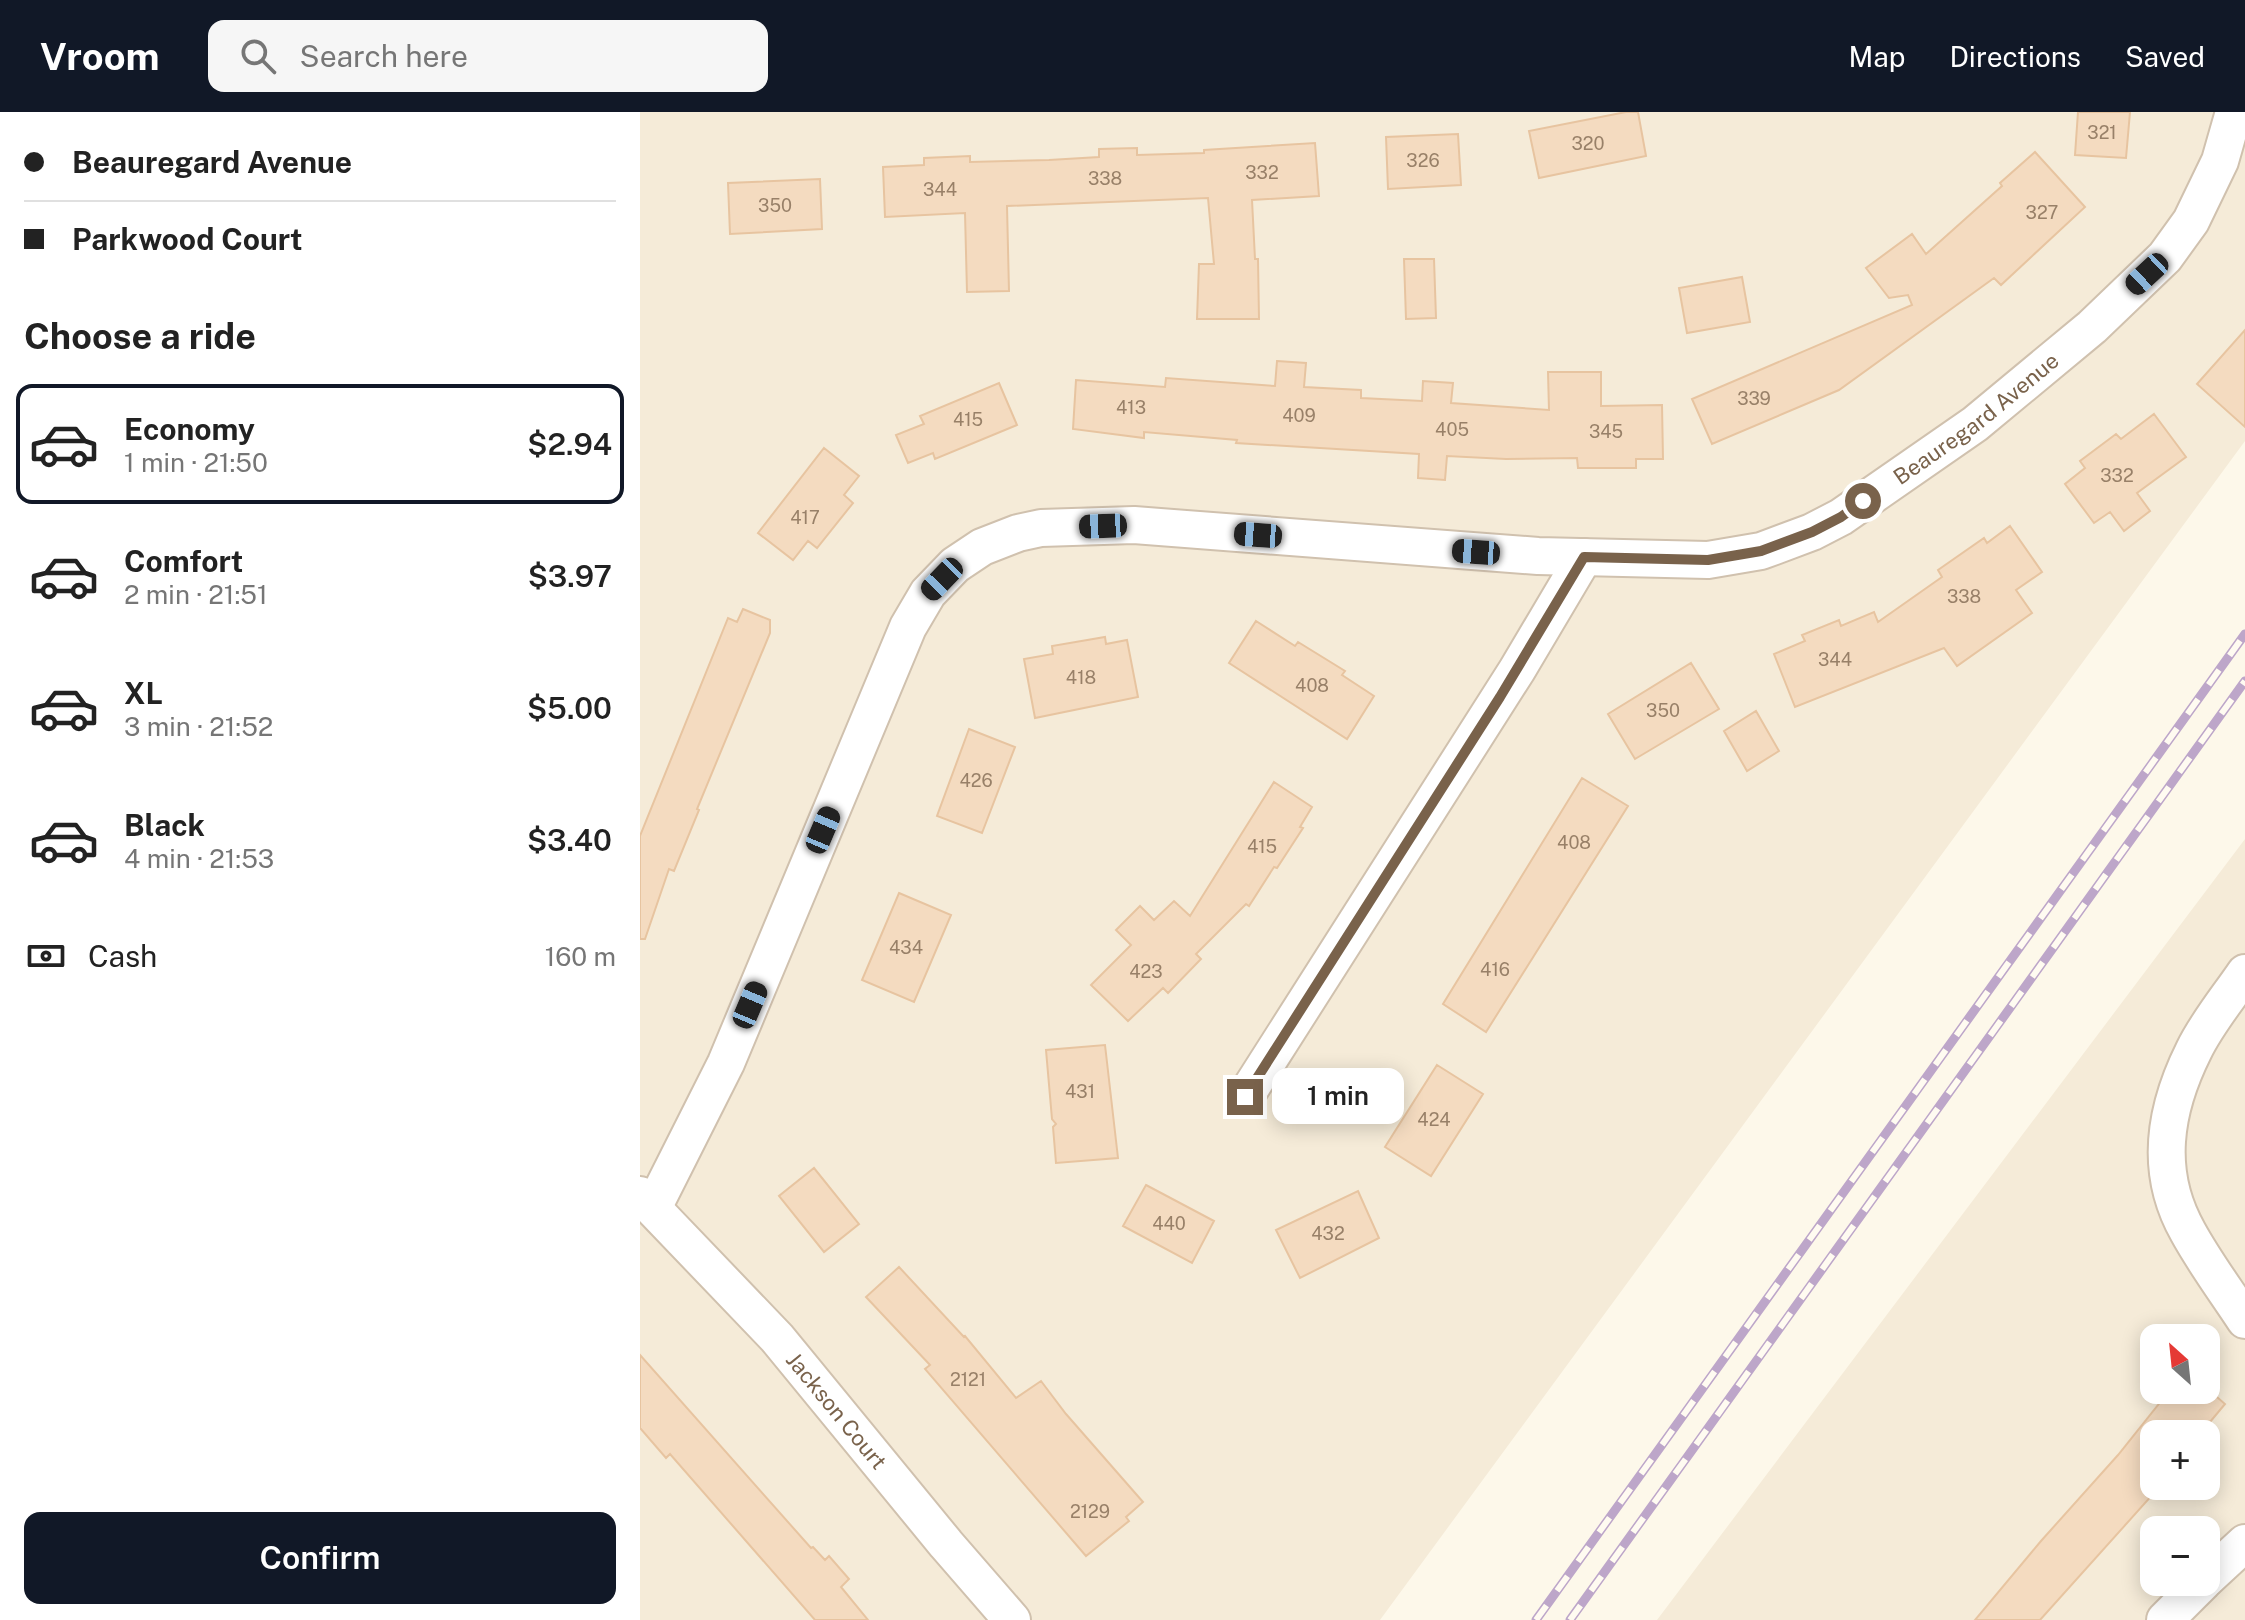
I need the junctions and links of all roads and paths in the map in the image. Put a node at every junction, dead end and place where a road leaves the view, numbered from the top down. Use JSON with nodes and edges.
{"nodes":[{"id":1,"x":2234,"y":112,"type":"edge"},
{"id":2,"x":1584,"y":557,"type":"junction"},
{"id":3,"x":2245,"y":973,"type":"edge"},
{"id":4,"x":1245,"y":1097,"type":"dead end"},
{"id":5,"x":646,"y":1202,"type":"edge"},
{"id":6,"x":2245,"y":1320,"type":"edge"},
{"id":7,"x":2245,"y":1543,"type":"edge"},
{"id":8,"x":2220,"y":1567,"type":"edge"},
{"id":9,"x":2190,"y":1596,"type":"edge"},
{"id":10,"x":1012,"y":1620,"type":"edge"},
{"id":11,"x":2165,"y":1620,"type":"edge"}],
"edges":[{"from":1,"to":2,"type":"street","name":"Beauregard Avenue"},
{"from":2,"to":4,"type":"street"},
{"from":2,"to":5,"type":"street","name":"Beauregard Avenue"},
{"from":3,"to":6,"type":"street"},
{"from":5,"to":10,"type":"street","name":"Jackson Court"},
{"from":7,"to":8,"type":"street"},
{"from":9,"to":11,"type":"street"}]}
